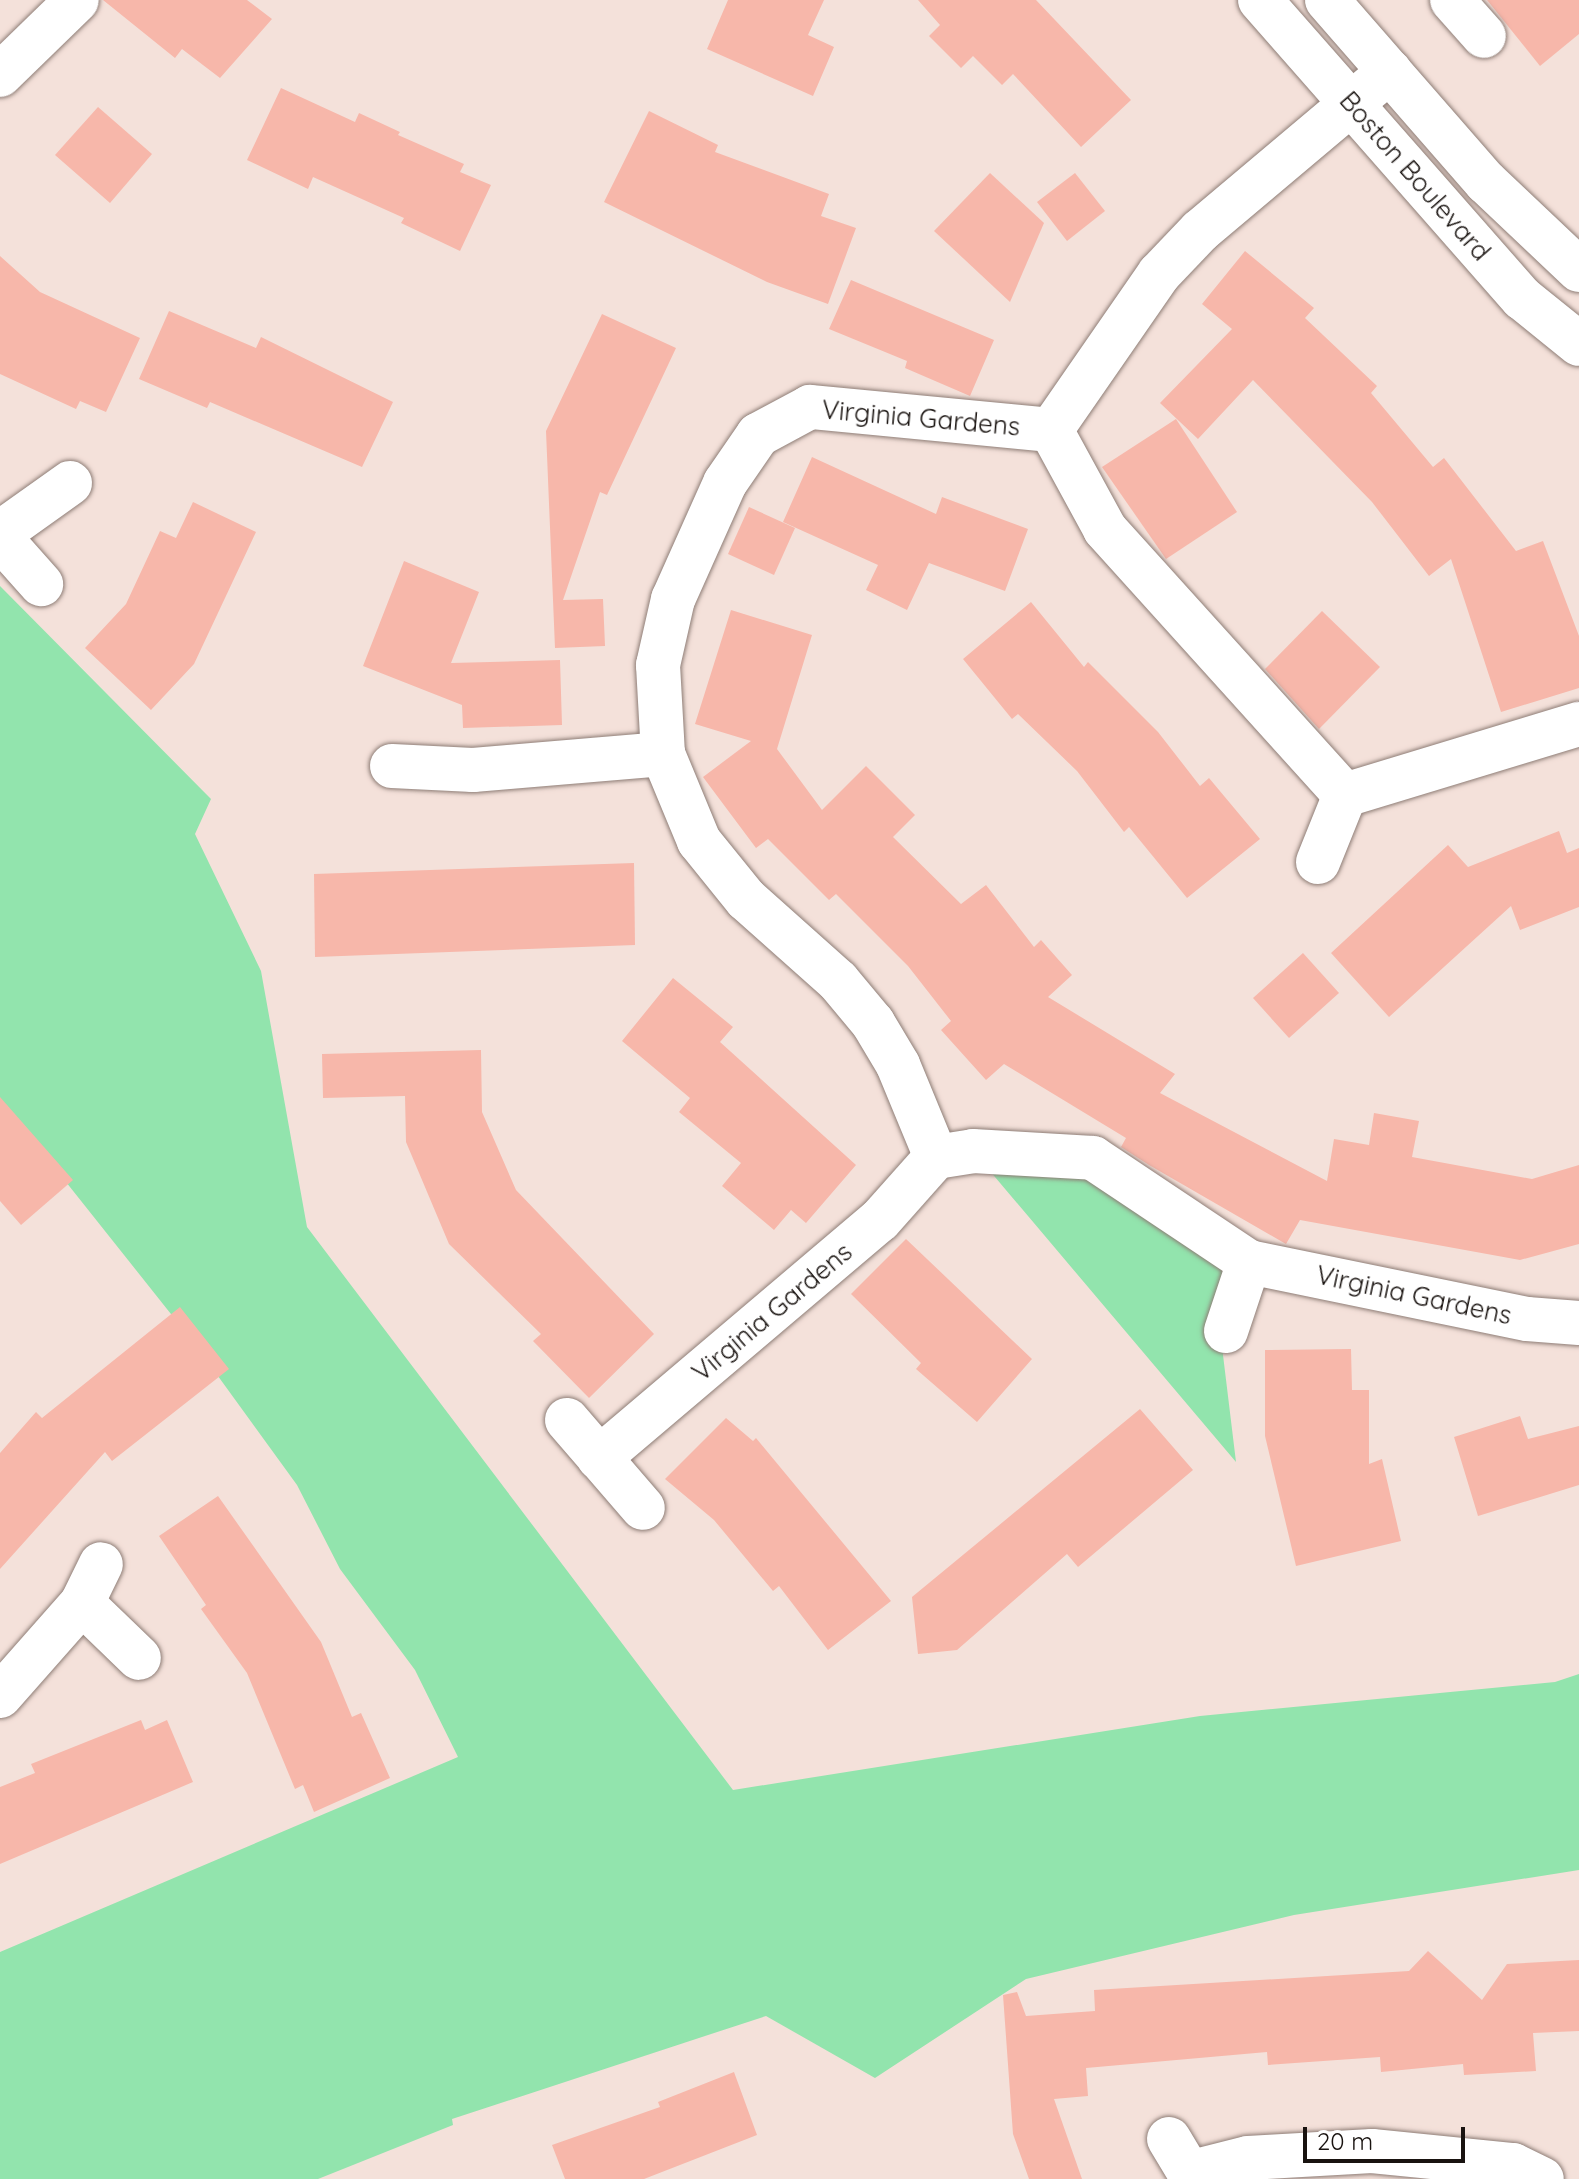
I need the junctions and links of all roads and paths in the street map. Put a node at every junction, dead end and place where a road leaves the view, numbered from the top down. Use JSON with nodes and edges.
{"nodes":[{"id":1,"x":77,"y":0,"type":"edge"},
{"id":2,"x":1260,"y":0,"type":"edge"},
{"id":3,"x":1327,"y":0,"type":"edge"},
{"id":4,"x":1452,"y":0,"type":"edge"},
{"id":5,"x":1484,"y":36,"type":"dead end"},
{"id":6,"x":1390,"y":71,"type":"junction"},
{"id":7,"x":0,"y":75,"type":"edge"},
{"id":8,"x":1354,"y":104,"type":"junction"},
{"id":9,"x":1579,"y":270,"type":"edge"},
{"id":10,"x":1579,"y":344,"type":"edge"},
{"id":11,"x":1051,"y":430,"type":"junction"},
{"id":12,"x":70,"y":483,"type":"dead end"},
{"id":13,"x":0,"y":536,"type":"edge"},
{"id":14,"x":41,"y":584,"type":"dead end"},
{"id":15,"x":1579,"y":724,"type":"edge"},
{"id":16,"x":663,"y":754,"type":"junction"},
{"id":17,"x":392,"y":766,"type":"dead end"},
{"id":18,"x":1345,"y":795,"type":"junction"},
{"id":19,"x":1318,"y":862,"type":"dead end"},
{"id":20,"x":936,"y":1157,"type":"junction"},
{"id":21,"x":1249,"y":1262,"type":"junction"},
{"id":22,"x":1579,"y":1323,"type":"edge"},
{"id":23,"x":1226,"y":1331,"type":"dead end"},
{"id":24,"x":567,"y":1420,"type":"dead end"},
{"id":25,"x":599,"y":1458,"type":"junction"},
{"id":26,"x":643,"y":1508,"type":"dead end"},
{"id":27,"x":101,"y":1564,"type":"dead end"},
{"id":28,"x":82,"y":1603,"type":"junction"},
{"id":29,"x":139,"y":1658,"type":"dead end"},
{"id":30,"x":0,"y":1696,"type":"edge"},
{"id":31,"x":1185,"y":2164,"type":"edge"},
{"id":32,"x":1542,"y":2179,"type":"edge"}],
"edges":[{"from":1,"to":7,"type":"street"},
{"from":2,"to":8,"type":"street","name":"Boston Boulevard"},
{"from":3,"to":6,"type":"street","name":"Boston Boulevard"},
{"from":4,"to":5,"type":"street"},
{"from":6,"to":8,"type":"street","name":"Virginia Gardens"},
{"from":6,"to":9,"type":"street","name":"Boston Boulevard"},
{"from":8,"to":10,"type":"street","name":"Boston Boulevard"},
{"from":8,"to":11,"type":"street","name":"Virginia Gardens"},
{"from":11,"to":16,"type":"street","name":"Virginia Gardens"},
{"from":11,"to":18,"type":"street","name":"Virginia Gardens"},
{"from":12,"to":13,"type":"street"},
{"from":13,"to":14,"type":"street"},
{"from":15,"to":18,"type":"street"},
{"from":16,"to":17,"type":"street"},
{"from":16,"to":20,"type":"street","name":"Virginia Gardens"},
{"from":18,"to":19,"type":"street"},
{"from":20,"to":21,"type":"street","name":"Virginia Gardens"},
{"from":20,"to":25,"type":"street","name":"Virginia Gardens"},
{"from":21,"to":22,"type":"street","name":"Virginia Gardens"},
{"from":21,"to":23,"type":"street"},
{"from":24,"to":25,"type":"street"},
{"from":25,"to":26,"type":"street"},
{"from":27,"to":28,"type":"street"},
{"from":28,"to":29,"type":"street"},
{"from":28,"to":30,"type":"street"},
{"from":31,"to":32,"type":"street"}]}
